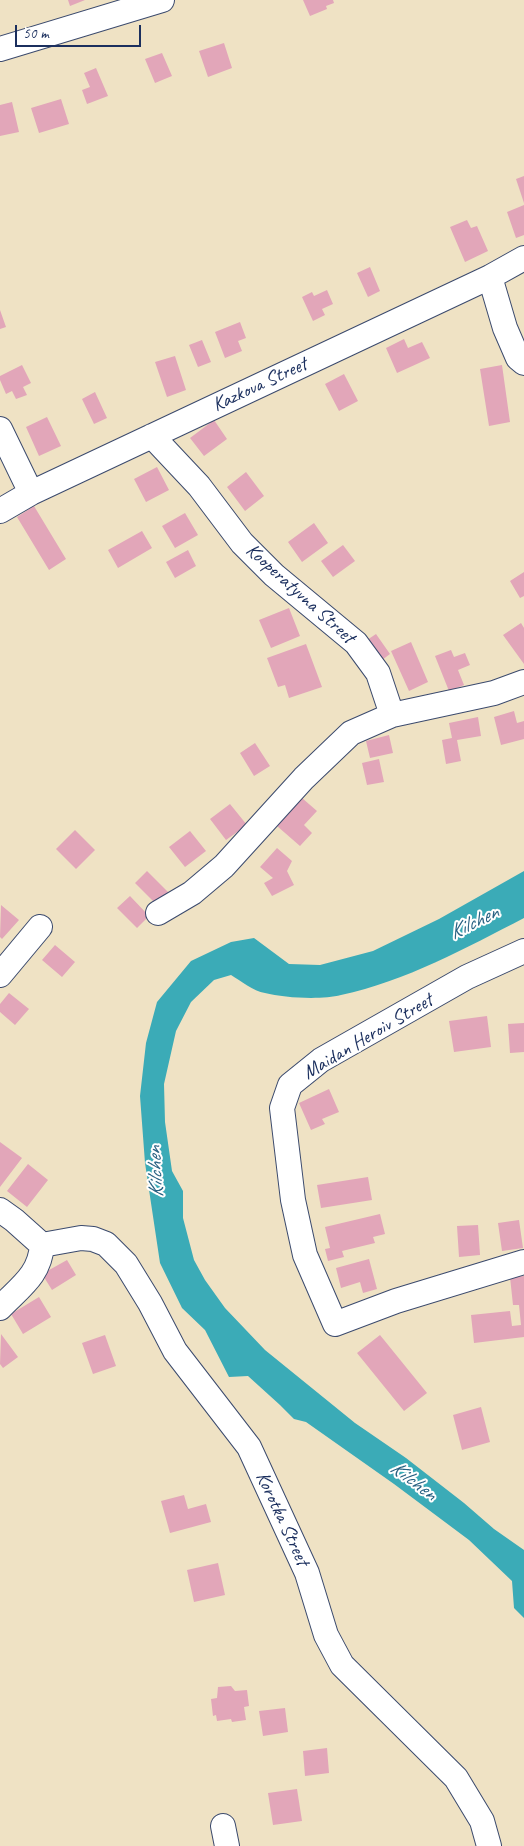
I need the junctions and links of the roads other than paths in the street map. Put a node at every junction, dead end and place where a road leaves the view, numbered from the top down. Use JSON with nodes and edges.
{"nodes":[{"id":1,"x":162,"y":0,"type":"edge"},
{"id":2,"x":0,"y":49,"type":"edge"},
{"id":3,"x":524,"y":258,"type":"edge"},
{"id":4,"x":490,"y":277,"type":"junction"},
{"id":5,"x":524,"y":363,"type":"edge"},
{"id":6,"x":0,"y":429,"type":"edge"},
{"id":7,"x":152,"y":436,"type":"junction"},
{"id":8,"x":31,"y":493,"type":"junction"},
{"id":9,"x":0,"y":511,"type":"edge"},
{"id":10,"x":524,"y":682,"type":"edge"},
{"id":11,"x":392,"y":715,"type":"junction"},
{"id":12,"x":158,"y":912,"type":"dead end"},
{"id":13,"x":40,"y":928,"type":"dead end"},
{"id":14,"x":524,"y":951,"type":"edge"},
{"id":15,"x":0,"y":975,"type":"edge"},
{"id":16,"x":0,"y":1210,"type":"edge"},
{"id":17,"x":42,"y":1245,"type":"junction"},
{"id":18,"x":524,"y":1262,"type":"edge"},
{"id":19,"x":0,"y":1308,"type":"edge"},
{"id":20,"x":489,"y":1846,"type":"edge"}],
"edges":[{"from":1,"to":2,"type":"street"},
{"from":3,"to":4,"type":"street","name":"Kazkova Street"},
{"from":4,"to":5,"type":"street"},
{"from":4,"to":7,"type":"street","name":"Kazkova Street"},
{"from":6,"to":8,"type":"street"},
{"from":7,"to":8,"type":"street","name":"Kazkova Street"},
{"from":7,"to":11,"type":"street","name":"Kooperatyvna Street"},
{"from":8,"to":9,"type":"street","name":"Kazkova Street"},
{"from":10,"to":11,"type":"street"},
{"from":11,"to":12,"type":"street"},
{"from":13,"to":15,"type":"street"},
{"from":14,"to":18,"type":"street","name":"Maidan Heroiv Street"},
{"from":16,"to":17,"type":"street"},
{"from":17,"to":19,"type":"street"},
{"from":17,"to":20,"type":"street","name":"Korotka Street"}]}
